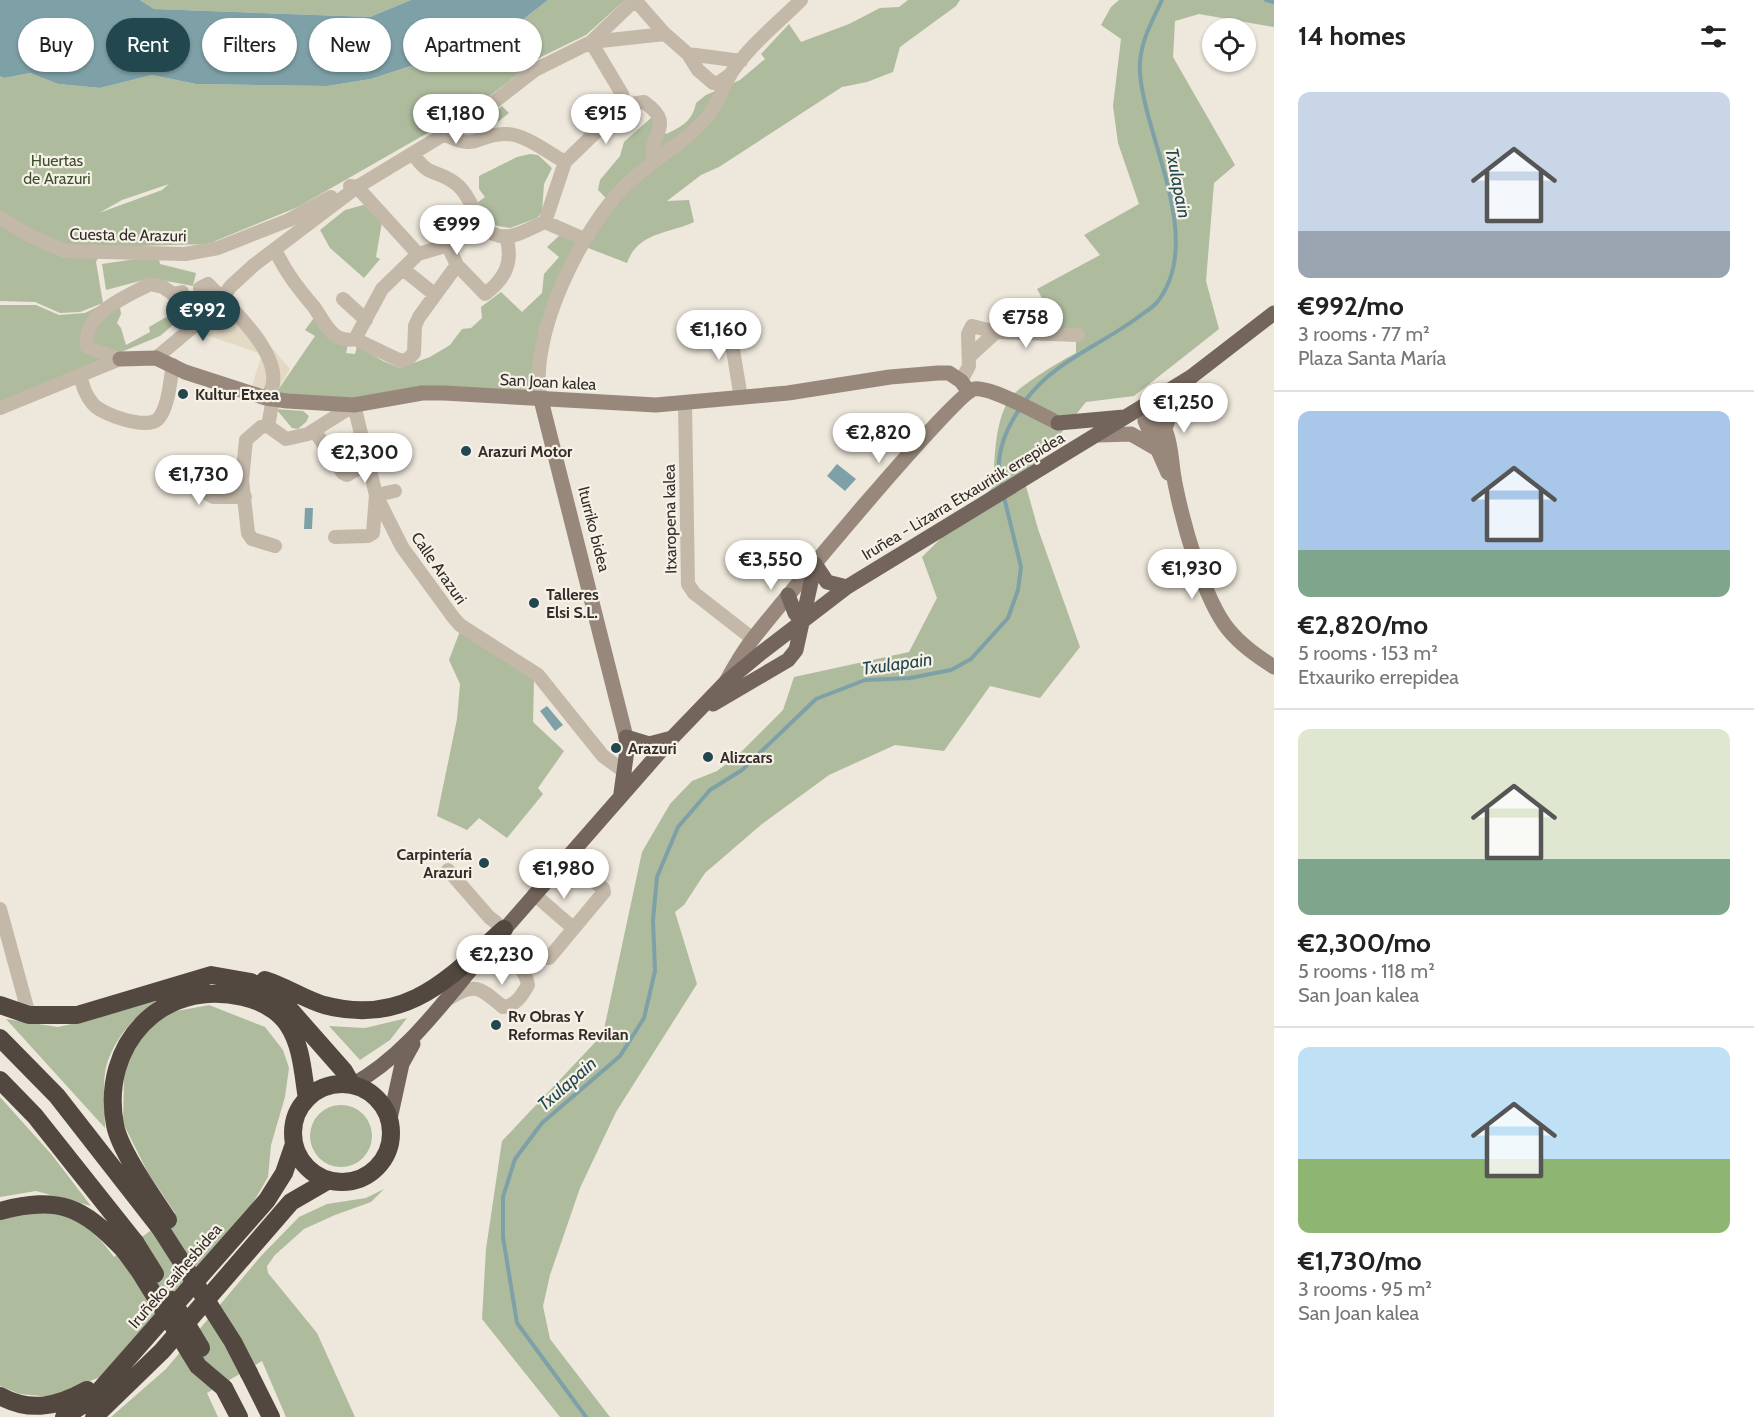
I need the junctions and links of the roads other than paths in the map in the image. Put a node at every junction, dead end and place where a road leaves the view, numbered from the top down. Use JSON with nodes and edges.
{"nodes":[{"id":1,"x":801,"y":0,"type":"edge"},
{"id":2,"x":665,"y":34,"type":"junction"},
{"id":3,"x":591,"y":42,"type":"junction"},
{"id":4,"x":688,"y":54,"type":"junction"},
{"id":5,"x":741,"y":61,"type":"junction"},
{"id":6,"x":731,"y":74,"type":"junction"},
{"id":7,"x":624,"y":105,"type":"junction"},
{"id":8,"x":444,"y":134,"type":"junction"},
{"id":9,"x":413,"y":153,"type":"junction"},
{"id":10,"x":653,"y":160,"type":"junction"},
{"id":11,"x":565,"y":162,"type":"junction"},
{"id":12,"x":357,"y":187,"type":"junction"},
{"id":13,"x":0,"y":217,"type":"edge"},
{"id":14,"x":545,"y":222,"type":"junction"},
{"id":15,"x":477,"y":224,"type":"junction"},
{"id":16,"x":506,"y":236,"type":"junction"},
{"id":17,"x":584,"y":239,"type":"junction"},
{"id":18,"x":447,"y":244,"type":"junction"},
{"id":19,"x":275,"y":250,"type":"junction"},
{"id":20,"x":418,"y":255,"type":"junction"},
{"id":21,"x":458,"y":265,"type":"junction"},
{"id":22,"x":403,"y":269,"type":"junction"},
{"id":23,"x":200,"y":288,"type":"dead end"},
{"id":24,"x":182,"y":292,"type":"dead end"},
{"id":25,"x":434,"y":294,"type":"junction"},
{"id":26,"x":221,"y":298,"type":"junction"},
{"id":27,"x":343,"y":298,"type":"dead end"},
{"id":28,"x":1274,"y":313,"type":"edge"},
{"id":29,"x":725,"y":319,"type":"dead end"},
{"id":30,"x":366,"y":320,"type":"junction"},
{"id":31,"x":996,"y":332,"type":"junction"},
{"id":32,"x":1078,"y":335,"type":"dead end"},
{"id":33,"x":355,"y":339,"type":"junction"},
{"id":34,"x":971,"y":355,"type":"junction"},
{"id":35,"x":156,"y":358,"type":"junction"},
{"id":36,"x":120,"y":359,"type":"junction"},
{"id":37,"x":173,"y":364,"type":"junction"},
{"id":38,"x":81,"y":375,"type":"junction"},
{"id":39,"x":1191,"y":377,"type":"junction"},
{"id":40,"x":965,"y":386,"type":"junction"},
{"id":41,"x":269,"y":398,"type":"junction"},
{"id":42,"x":741,"y":398,"type":"junction"},
{"id":43,"x":542,"y":400,"type":"junction"},
{"id":44,"x":686,"y":403,"type":"junction"},
{"id":45,"x":354,"y":405,"type":"junction"},
{"id":46,"x":1145,"y":406,"type":"junction"},
{"id":47,"x":0,"y":408,"type":"edge"},
{"id":48,"x":1130,"y":416,"type":"junction"},
{"id":49,"x":1053,"y":420,"type":"junction"},
{"id":50,"x":268,"y":426,"type":"junction"},
{"id":51,"x":1166,"y":426,"type":"junction"},
{"id":52,"x":314,"y":430,"type":"junction"},
{"id":53,"x":1099,"y":435,"type":"junction"},
{"id":54,"x":1082,"y":445,"type":"junction"},
{"id":55,"x":1157,"y":448,"type":"junction"},
{"id":56,"x":367,"y":463,"type":"junction"},
{"id":57,"x":210,"y":464,"type":"dead end"},
{"id":58,"x":1176,"y":489,"type":"junction"},
{"id":59,"x":395,"y":491,"type":"dead end"},
{"id":60,"x":376,"y":495,"type":"junction"},
{"id":61,"x":244,"y":497,"type":"junction"},
{"id":62,"x":335,"y":537,"type":"dead end"},
{"id":63,"x":275,"y":546,"type":"dead end"},
{"id":64,"x":815,"y":564,"type":"junction"},
{"id":65,"x":848,"y":587,"type":"junction"},
{"id":66,"x":788,"y":596,"type":"junction"},
{"id":67,"x":802,"y":621,"type":"junction"},
{"id":68,"x":753,"y":639,"type":"junction"},
{"id":69,"x":1274,"y":667,"type":"edge"},
{"id":70,"x":726,"y":682,"type":"junction"},
{"id":71,"x":695,"y":714,"type":"junction"},
{"id":72,"x":673,"y":737,"type":"junction"},
{"id":73,"x":627,"y":744,"type":"junction"},
{"id":74,"x":648,"y":764,"type":"junction"},
{"id":75,"x":625,"y":772,"type":"junction"},
{"id":76,"x":621,"y":793,"type":"junction"},
{"id":77,"x":563,"y":860,"type":"junction"},
{"id":78,"x":448,"y":870,"type":"dead end"},
{"id":79,"x":534,"y":894,"type":"junction"},
{"id":80,"x":0,"y":909,"type":"edge"},
{"id":81,"x":573,"y":928,"type":"junction"},
{"id":82,"x":504,"y":929,"type":"junction"},
{"id":83,"x":549,"y":958,"type":"dead end"},
{"id":84,"x":211,"y":975,"type":"junction"},
{"id":85,"x":443,"y":1002,"type":"junction"},
{"id":86,"x":0,"y":1005,"type":"edge"},
{"id":87,"x":29,"y":1015,"type":"junction"},
{"id":88,"x":423,"y":1026,"type":"junction"},
{"id":89,"x":0,"y":1038,"type":"edge"},
{"id":90,"x":0,"y":1080,"type":"edge"},
{"id":91,"x":352,"y":1084,"type":"junction"},
{"id":92,"x":307,"y":1100,"type":"junction"},
{"id":93,"x":390,"y":1119,"type":"junction"},
{"id":94,"x":294,"y":1144,"type":"junction"},
{"id":95,"x":329,"y":1180,"type":"junction"},
{"id":96,"x":0,"y":1211,"type":"edge"},
{"id":97,"x":164,"y":1224,"type":"junction"},
{"id":98,"x":129,"y":1246,"type":"junction"},
{"id":99,"x":152,"y":1334,"type":"junction"},
{"id":100,"x":0,"y":1396,"type":"edge"},
{"id":101,"x":64,"y":1417,"type":"edge"},
{"id":102,"x":94,"y":1417,"type":"edge"},
{"id":103,"x":239,"y":1417,"type":"edge"},
{"id":104,"x":271,"y":1417,"type":"edge"}],
"edges":[{"from":1,"to":5,"type":"street"},
{"from":2,"to":3,"type":"street"},
{"from":2,"to":3,"type":"street"},
{"from":2,"to":4,"type":"street"},
{"from":3,"to":7,"type":"street"},
{"from":3,"to":8,"type":"street"},
{"from":4,"to":5,"type":"street"},
{"from":4,"to":6,"type":"street"},
{"from":5,"to":6,"type":"street"},
{"from":6,"to":10,"type":"street"},
{"from":7,"to":10,"type":"street"},
{"from":7,"to":11,"type":"street"},
{"from":8,"to":9,"type":"street"},
{"from":8,"to":11,"type":"street"},
{"from":9,"to":12,"type":"street"},
{"from":9,"to":15,"type":"street"},
{"from":10,"to":17,"type":"street"},
{"from":11,"to":14,"type":"street"},
{"from":12,"to":13,"type":"street","name":"Cuesta de Arazuri"},
{"from":12,"to":19,"type":"street"},
{"from":12,"to":20,"type":"street"},
{"from":14,"to":16,"type":"street"},
{"from":14,"to":17,"type":"street"},
{"from":15,"to":16,"type":"street"},
{"from":15,"to":18,"type":"street"},
{"from":16,"to":21,"type":"street"},
{"from":17,"to":43,"type":"street"},
{"from":18,"to":20,"type":"street"},
{"from":18,"to":21,"type":"street"},
{"from":19,"to":26,"type":"street"},
{"from":19,"to":33,"type":"street"},
{"from":20,"to":22,"type":"street"},
{"from":21,"to":25,"type":"street"},
{"from":22,"to":25,"type":"street"},
{"from":22,"to":30,"type":"street"},
{"from":23,"to":26,"type":"street"},
{"from":24,"to":36,"type":"street"},
{"from":25,"to":33,"type":"street"},
{"from":26,"to":35,"type":"street"},
{"from":26,"to":41,"type":"street"},
{"from":27,"to":30,"type":"street"},
{"from":28,"to":39,"type":"main road","name":"Iruñea - Lizarra Etxauritik errepidea"},
{"from":29,"to":42,"type":"street"},
{"from":30,"to":33,"type":"street"},
{"from":31,"to":32,"type":"street"},
{"from":31,"to":34,"type":"street"},
{"from":31,"to":34,"type":"street"},
{"from":34,"to":40,"type":"street"},
{"from":35,"to":36,"type":"street","name":"San Joan kalea"},
{"from":35,"to":37,"type":"street","name":"San Joan kalea"},
{"from":36,"to":38,"type":"street"},
{"from":37,"to":38,"type":"street"},
{"from":37,"to":41,"type":"street","name":"San Joan kalea"},
{"from":38,"to":47,"type":"street"},
{"from":39,"to":46,"type":"main road","name":"Iruñea - Lizarra Etxauritik errepidea"},
{"from":39,"to":51,"type":"street"},
{"from":40,"to":42,"type":"street","name":"San Joan kalea"},
{"from":40,"to":49,"type":"street","name":"San Joan kalea"},
{"from":40,"to":64,"type":"street"},
{"from":41,"to":45,"type":"street","name":"San Joan kalea"},
{"from":41,"to":50,"type":"street"},
{"from":42,"to":44,"type":"street","name":"San Joan kalea"},
{"from":43,"to":44,"type":"street","name":"San Joan kalea"},
{"from":43,"to":45,"type":"street","name":"San Joan kalea"},
{"from":43,"to":73,"type":"street","name":"Iturriko bidea"},
{"from":44,"to":68,"type":"street","name":"Itxaropena kalea"},
{"from":45,"to":52,"type":"street","name":"San Joan kalea"},
{"from":45,"to":56,"type":"street"},
{"from":46,"to":48,"type":"main road","name":"Iruñea - Lizarra Etxauritik errepidea"},
{"from":46,"to":51,"type":"street"},
{"from":46,"to":55,"type":"street"},
{"from":48,"to":49,"type":"main road"},
{"from":48,"to":53,"type":"main road","name":"Iruñea - Lizarra Etxauritik errepidea"},
{"from":49,"to":54,"type":"main road"},
{"from":50,"to":52,"type":"street","name":"San Joan kalea"},
{"from":50,"to":61,"type":"street"},
{"from":51,"to":58,"type":"street"},
{"from":52,"to":56,"type":"street"},
{"from":53,"to":54,"type":"main road","name":"Iruñea - Lizarra Etxauritik errepidea"},
{"from":53,"to":55,"type":"street"},
{"from":54,"to":65,"type":"main road","name":"Iruñea - Lizarra Etxauritik errepidea"},
{"from":55,"to":58,"type":"street"},
{"from":56,"to":60,"type":"street"},
{"from":57,"to":61,"type":"street"},
{"from":58,"to":69,"type":"street"},
{"from":59,"to":60,"type":"street"},
{"from":60,"to":62,"type":"street"},
{"from":60,"to":75,"type":"street","name":"Calle Arazuri"},
{"from":61,"to":63,"type":"street"},
{"from":64,"to":65,"type":"main road"},
{"from":64,"to":66,"type":"street"},
{"from":64,"to":67,"type":"main road"},
{"from":65,"to":67,"type":"main road","name":"Iruñea - Lizarra Etxauritik errepidea"},
{"from":66,"to":67,"type":"main road"},
{"from":66,"to":68,"type":"street"},
{"from":67,"to":70,"type":"main road","name":"Iruñea - Lizarra Etxauritik errepidea"},
{"from":67,"to":71,"type":"main road"},
{"from":68,"to":70,"type":"street"},
{"from":70,"to":71,"type":"main road","name":"Iruñea - Lizarra Etxauritik errepidea"},
{"from":71,"to":72,"type":"main road","name":"Iruñea - Lizarra Etxauritik errepidea"},
{"from":72,"to":73,"type":"main road"},
{"from":72,"to":74,"type":"main road","name":"Iruñea - Lizarra Etxauritik errepidea"},
{"from":73,"to":74,"type":"main road"},
{"from":73,"to":75,"type":"main road"},
{"from":74,"to":76,"type":"main road","name":"Iruñea - Lizarra Etxauritik errepidea"},
{"from":75,"to":76,"type":"main road"},
{"from":76,"to":77,"type":"main road","name":"Iruñea - Lizarra Etxauritik errepidea"},
{"from":77,"to":79,"type":"main road","name":"Iruñea - Lizarra Etxauritik errepidea"},
{"from":77,"to":81,"type":"street"},
{"from":78,"to":82,"type":"street"},
{"from":79,"to":81,"type":"street"},
{"from":79,"to":82,"type":"main road","name":"Iruñea - Lizarra Etxauritik errepidea"},
{"from":80,"to":87,"type":"street"},
{"from":81,"to":83,"type":"street"},
{"from":82,"to":84,"type":"highway"},
{"from":82,"to":85,"type":"main road","name":"Iruñea - Lizarra Etxauritik errepidea"},
{"from":82,"to":85,"type":"street"},
{"from":84,"to":87,"type":"highway"},
{"from":84,"to":91,"type":"highway"},
{"from":85,"to":88,"type":"main road","name":"Iruñea - Lizarra Etxauritik errepidea"},
{"from":86,"to":87,"type":"highway"},
{"from":88,"to":91,"type":"main road","name":"Iruñea - Lizarra Etxauritik errepidea"},
{"from":88,"to":93,"type":"main road","name":"Iruñea - Lizarra Etxauritik errepidea"},
{"from":89,"to":97,"type":"highway"},
{"from":90,"to":98,"type":"highway"},
{"from":91,"to":92,"type":"highway"},
{"from":91,"to":93,"type":"highway"},
{"from":92,"to":94,"type":"highway"},
{"from":92,"to":97,"type":"highway"},
{"from":93,"to":95,"type":"highway"},
{"from":94,"to":95,"type":"highway"},
{"from":94,"to":99,"type":"highway","name":"Iruñeko saihesbidea"},
{"from":95,"to":102,"type":"highway"},
{"from":96,"to":98,"type":"highway"},
{"from":97,"to":104,"type":"highway","bridge":true},
{"from":98,"to":103,"type":"highway","bridge":true},
{"from":99,"to":100,"type":"highway"},
{"from":99,"to":101,"type":"highway","name":"Iruñeko saihesbidea"}]}
